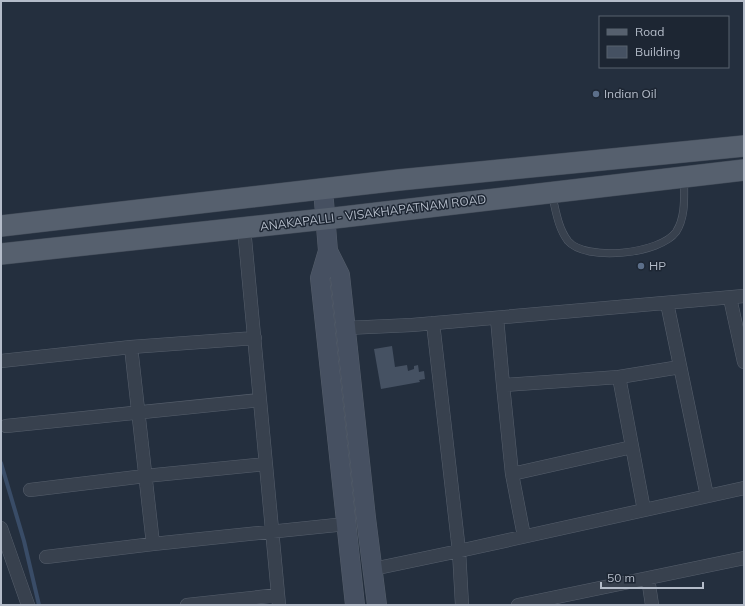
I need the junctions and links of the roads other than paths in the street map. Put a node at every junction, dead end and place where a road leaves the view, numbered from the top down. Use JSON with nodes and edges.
{"nodes":[{"id":1,"x":744,"y":146,"type":"edge"},
{"id":2,"x":744,"y":170,"type":"edge"},
{"id":3,"x":684,"y":177,"type":"junction"},
{"id":4,"x":323,"y":189,"type":"junction"},
{"id":5,"x":551,"y":192,"type":"junction"},
{"id":6,"x":325,"y":219,"type":"junction"},
{"id":7,"x":1,"y":226,"type":"edge"},
{"id":8,"x":244,"y":228,"type":"junction"},
{"id":9,"x":328,"y":251,"type":"junction"},
{"id":10,"x":1,"y":254,"type":"edge"},
{"id":11,"x":744,"y":296,"type":"edge"},
{"id":12,"x":730,"y":298,"type":"junction"},
{"id":13,"x":667,"y":303,"type":"junction"},
{"id":14,"x":497,"y":318,"type":"junction"},
{"id":15,"x":433,"y":323,"type":"junction"},
{"id":16,"x":346,"y":328,"type":"junction"},
{"id":17,"x":255,"y":338,"type":"junction"},
{"id":18,"x":131,"y":347,"type":"junction"},
{"id":19,"x":1,"y":361,"type":"edge"},
{"id":20,"x":744,"y":362,"type":"edge"},
{"id":21,"x":680,"y":367,"type":"junction"},
{"id":22,"x":618,"y":377,"type":"junction"},
{"id":23,"x":503,"y":385,"type":"junction"},
{"id":24,"x":260,"y":400,"type":"junction"},
{"id":25,"x":138,"y":413,"type":"junction"},
{"id":26,"x":6,"y":426,"type":"dead end"},
{"id":27,"x":632,"y":447,"type":"junction"},
{"id":28,"x":266,"y":464,"type":"junction"},
{"id":29,"x":512,"y":474,"type":"junction"},
{"id":30,"x":145,"y":476,"type":"junction"},
{"id":31,"x":744,"y":488,"type":"edge"},
{"id":32,"x":30,"y":490,"type":"dead end"},
{"id":33,"x":707,"y":496,"type":"junction"},
{"id":34,"x":644,"y":510,"type":"junction"},
{"id":35,"x":346,"y":524,"type":"junction"},
{"id":36,"x":1,"y":528,"type":"edge"},
{"id":37,"x":272,"y":531,"type":"junction"},
{"id":38,"x":524,"y":536,"type":"junction"},
{"id":39,"x":153,"y":544,"type":"junction"},
{"id":40,"x":459,"y":551,"type":"junction"},
{"id":41,"x":46,"y":557,"type":"dead end"},
{"id":42,"x":744,"y":558,"type":"edge"},
{"id":43,"x":373,"y":569,"type":"junction"},
{"id":44,"x":648,"y":578,"type":"junction"},
{"id":45,"x":278,"y":600,"type":"edge"},
{"id":46,"x":28,"y":605,"type":"edge"},
{"id":47,"x":187,"y":605,"type":"edge"},
{"id":48,"x":355,"y":605,"type":"edge"},
{"id":49,"x":377,"y":605,"type":"edge"},
{"id":50,"x":462,"y":605,"type":"edge"},
{"id":51,"x":518,"y":605,"type":"edge"},
{"id":52,"x":652,"y":605,"type":"edge"}],
"edges":[{"from":1,"to":4,"type":"main road"},
{"from":2,"to":3,"type":"main road","name":"ANAKAPALLI - VISAKHAPATNAM ROAD"},
{"from":3,"to":5,"type":"main road","name":"ANAKAPALLI - VISAKHAPATNAM ROAD"},
{"from":3,"to":5,"type":"lane"},
{"from":4,"to":6,"type":"street"},
{"from":4,"to":7,"type":"main road"},
{"from":5,"to":6,"type":"main road","name":"ANAKAPALLI - VISAKHAPATNAM ROAD"},
{"from":6,"to":8,"type":"main road","name":"ANAKAPALLI - VISAKHAPATNAM ROAD"},
{"from":6,"to":9,"type":"street"},
{"from":8,"to":10,"type":"main road","name":"ANAKAPALLI - VISAKHAPATNAM ROAD"},
{"from":8,"to":17,"type":"street"},
{"from":9,"to":16,"type":"street"},
{"from":9,"to":35,"type":"street"},
{"from":11,"to":12,"type":"street"},
{"from":12,"to":13,"type":"street"},
{"from":12,"to":20,"type":"street"},
{"from":13,"to":14,"type":"street"},
{"from":13,"to":21,"type":"street"},
{"from":14,"to":15,"type":"street"},
{"from":14,"to":23,"type":"street"},
{"from":15,"to":16,"type":"street"},
{"from":15,"to":40,"type":"street"},
{"from":16,"to":43,"type":"street"},
{"from":17,"to":18,"type":"street"},
{"from":17,"to":24,"type":"street"},
{"from":18,"to":19,"type":"street"},
{"from":18,"to":25,"type":"street"},
{"from":21,"to":22,"type":"street"},
{"from":21,"to":33,"type":"street"},
{"from":22,"to":23,"type":"street"},
{"from":22,"to":27,"type":"street"},
{"from":23,"to":29,"type":"street"},
{"from":24,"to":25,"type":"street"},
{"from":24,"to":28,"type":"street"},
{"from":25,"to":26,"type":"street"},
{"from":25,"to":30,"type":"street"},
{"from":27,"to":29,"type":"street"},
{"from":27,"to":34,"type":"street"},
{"from":28,"to":30,"type":"street"},
{"from":28,"to":37,"type":"street"},
{"from":29,"to":38,"type":"street"},
{"from":30,"to":32,"type":"street"},
{"from":30,"to":39,"type":"street"},
{"from":31,"to":33,"type":"street"},
{"from":33,"to":34,"type":"street"},
{"from":34,"to":38,"type":"street"},
{"from":35,"to":37,"type":"street"},
{"from":35,"to":48,"type":"street"},
{"from":36,"to":46,"type":"street"},
{"from":37,"to":39,"type":"street"},
{"from":37,"to":45,"type":"street"},
{"from":38,"to":40,"type":"street"},
{"from":39,"to":41,"type":"street"},
{"from":40,"to":43,"type":"street"},
{"from":40,"to":50,"type":"street"},
{"from":42,"to":44,"type":"street"},
{"from":43,"to":49,"type":"street"},
{"from":44,"to":51,"type":"street"},
{"from":44,"to":52,"type":"street"},
{"from":45,"to":47,"type":"street"}]}
